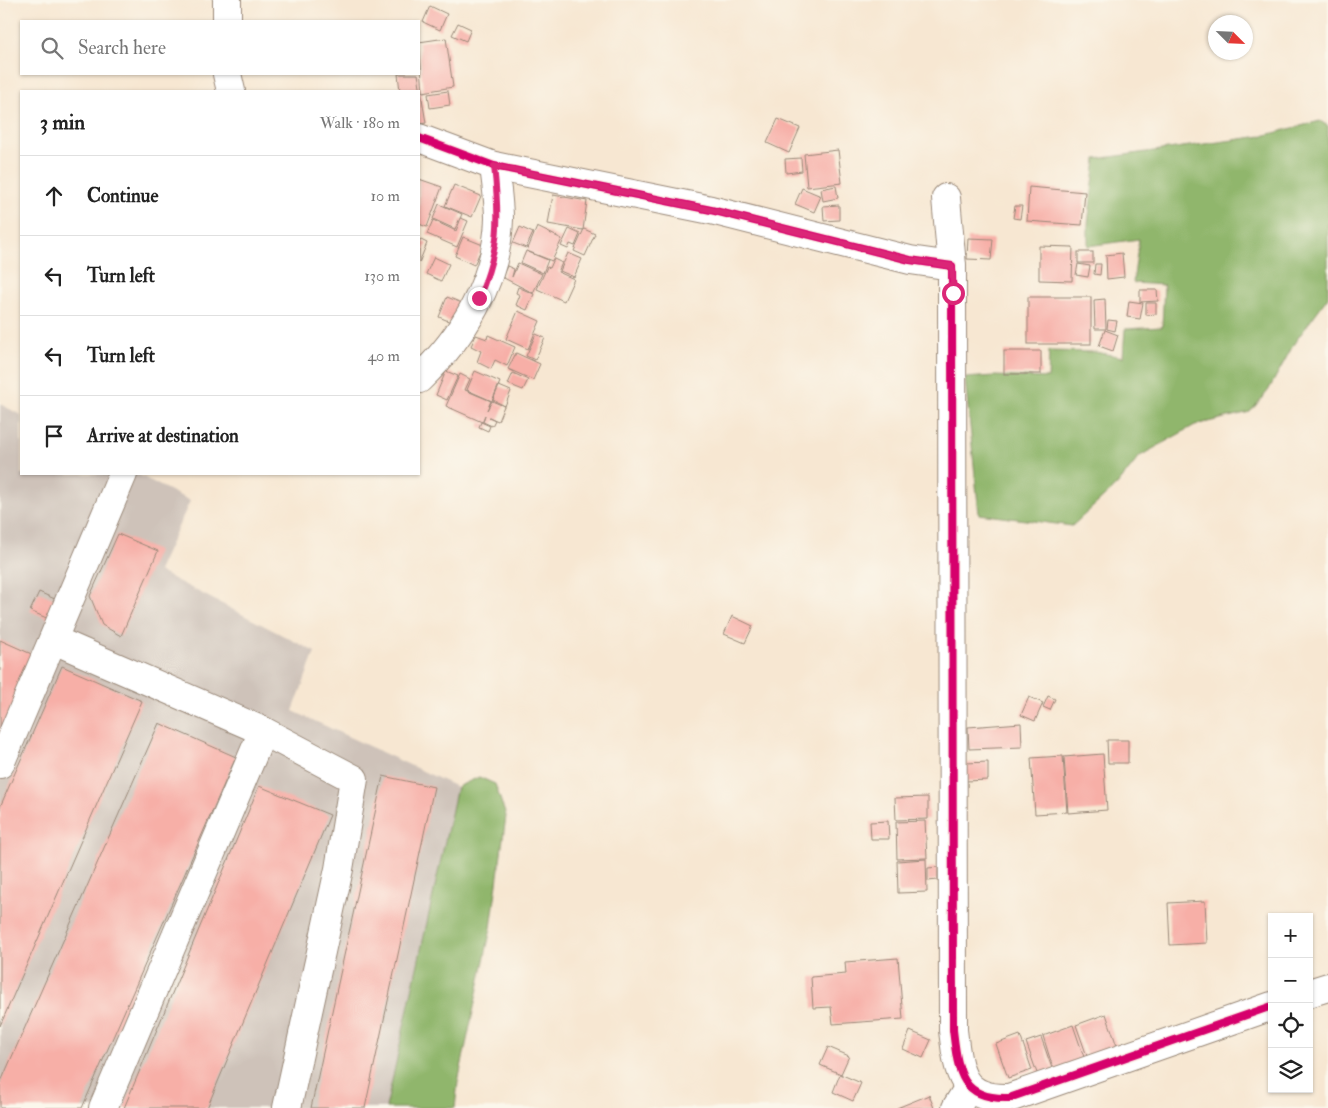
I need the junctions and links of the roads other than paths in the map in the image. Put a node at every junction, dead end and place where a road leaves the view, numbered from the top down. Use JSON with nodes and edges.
{"nodes":[{"id":1,"x":227,"y":0,"type":"edge"},
{"id":2,"x":227,"y":20,"type":"edge"},
{"id":3,"x":227,"y":75,"type":"edge"},
{"id":4,"x":231,"y":90,"type":"edge"},
{"id":5,"x":420,"y":138,"type":"edge"},
{"id":6,"x":494,"y":166,"type":"junction"},
{"id":7,"x":946,"y":198,"type":"dead end"},
{"id":8,"x":952,"y":266,"type":"junction"},
{"id":9,"x":420,"y":378,"type":"edge"},
{"id":10,"x":123,"y":475,"type":"edge"},
{"id":11,"x":54,"y":640,"type":"junction"},
{"id":12,"x":263,"y":731,"type":"junction"},
{"id":13,"x":0,"y":764,"type":"edge"},
{"id":14,"x":1328,"y":987,"type":"edge"},
{"id":15,"x":1313,"y":992,"type":"edge"},
{"id":16,"x":1268,"y":1007,"type":"edge"},
{"id":17,"x":969,"y":1099,"type":"edge"},
{"id":18,"x":103,"y":1108,"type":"edge"},
{"id":19,"x":287,"y":1108,"type":"edge"}],
"edges":[{"from":1,"to":2,"type":"street"},
{"from":3,"to":4,"type":"street"},
{"from":5,"to":6,"type":"street"},
{"from":6,"to":8,"type":"street"},
{"from":6,"to":9,"type":"street"},
{"from":7,"to":8,"type":"street"},
{"from":8,"to":17,"type":"street"},
{"from":10,"to":11,"type":"street"},
{"from":11,"to":12,"type":"street"},
{"from":11,"to":13,"type":"street"},
{"from":12,"to":18,"type":"street"},
{"from":12,"to":19,"type":"street"},
{"from":14,"to":15,"type":"street"},
{"from":16,"to":17,"type":"street"}]}
